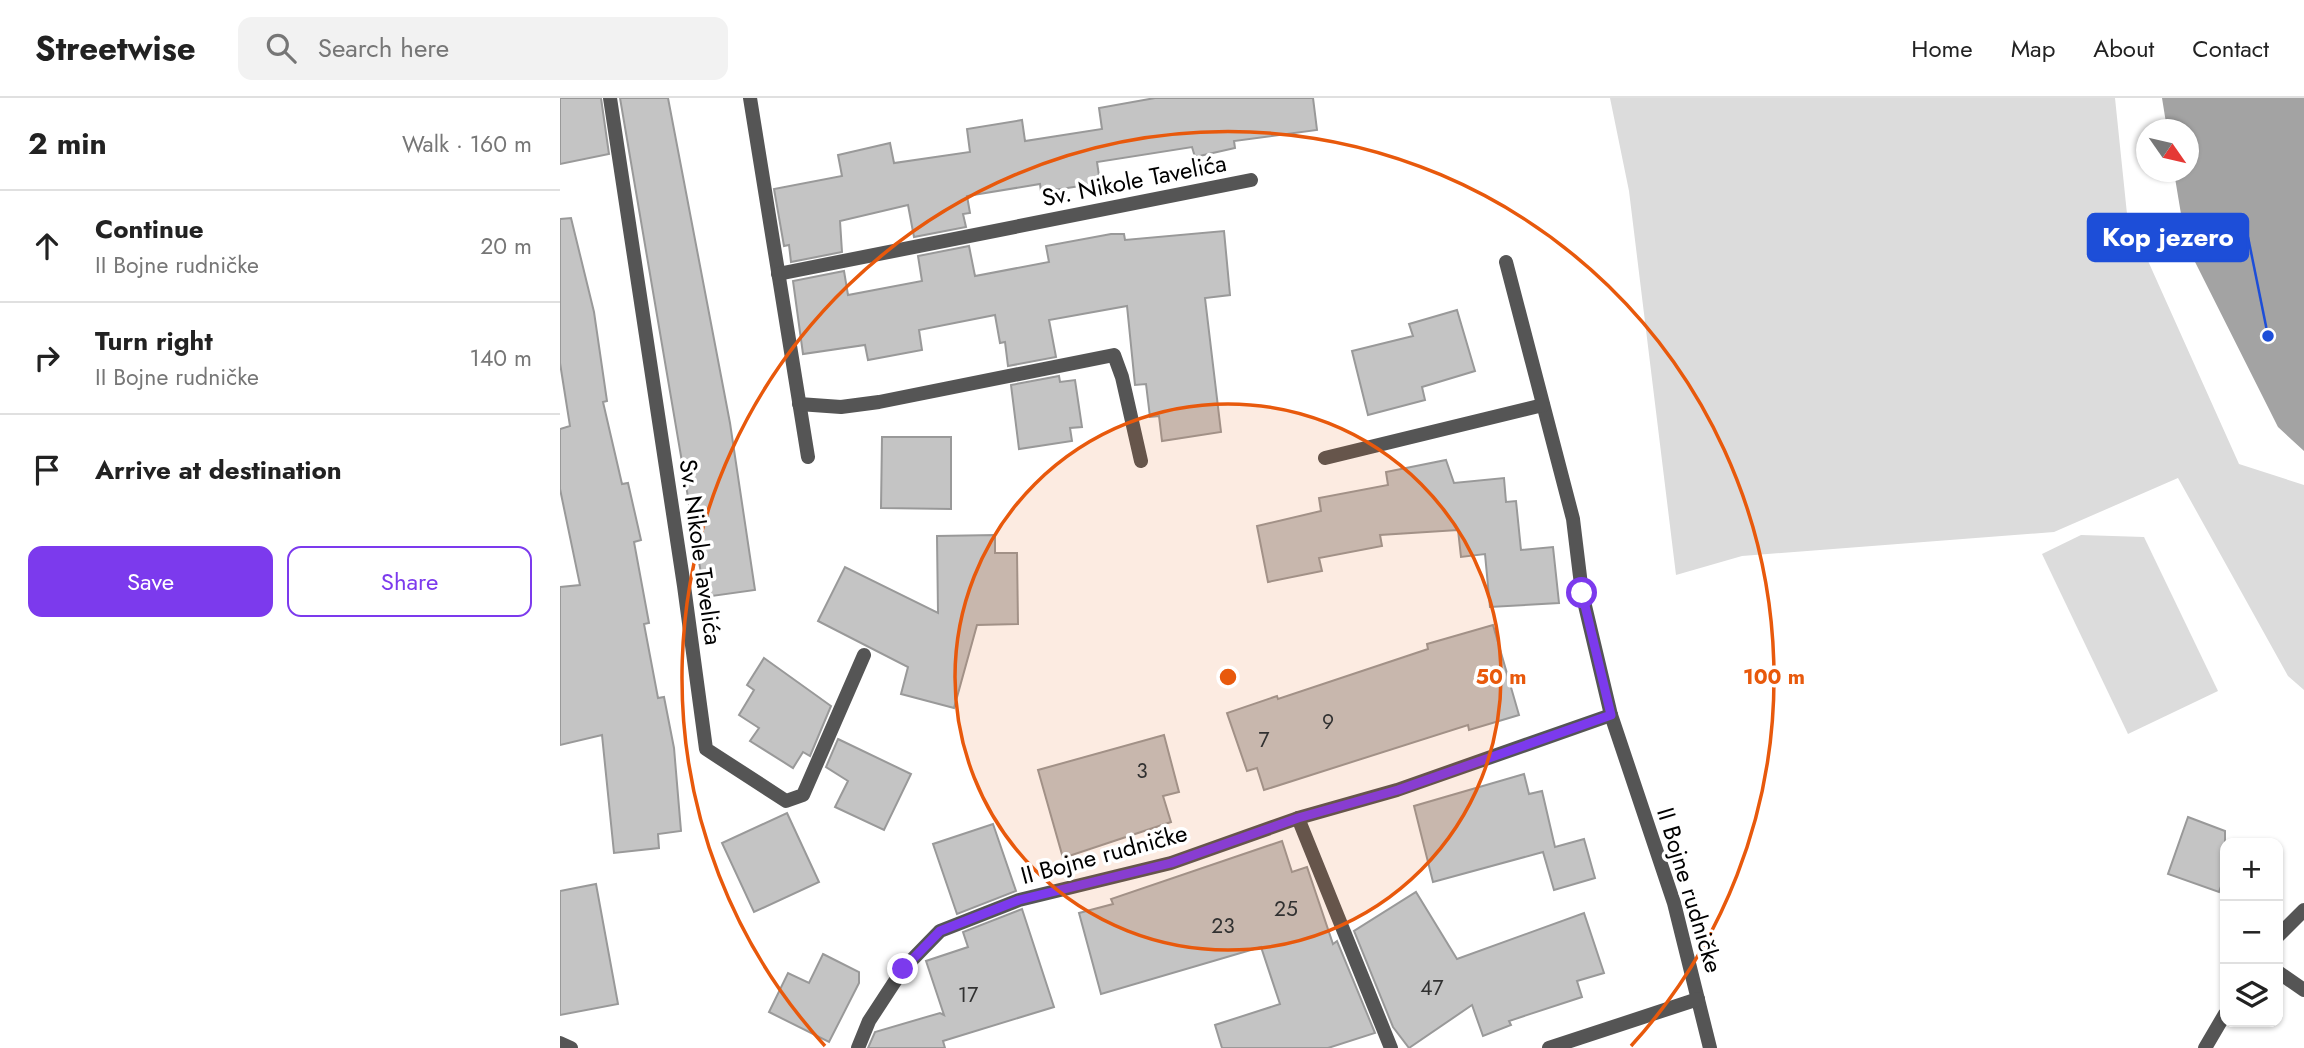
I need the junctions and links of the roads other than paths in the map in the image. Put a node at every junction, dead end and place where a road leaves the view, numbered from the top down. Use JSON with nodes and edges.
{"nodes":[{"id":1,"x":610,"y":98,"type":"edge"},
{"id":2,"x":750,"y":98,"type":"edge"},
{"id":3,"x":1251,"y":180,"type":"dead end"},
{"id":4,"x":1506,"y":262,"type":"dead end"},
{"id":5,"x":778,"y":274,"type":"junction"},
{"id":6,"x":799,"y":404,"type":"junction"},
{"id":7,"x":1543,"y":405,"type":"junction"},
{"id":8,"x":807,"y":457,"type":"dead end"},
{"id":9,"x":1325,"y":458,"type":"dead end"},
{"id":10,"x":1141,"y":461,"type":"dead end"},
{"id":11,"x":864,"y":655,"type":"dead end"},
{"id":12,"x":1611,"y":715,"type":"junction"},
{"id":13,"x":1298,"y":818,"type":"junction"},
{"id":14,"x":2304,"y":910,"type":"edge"},
{"id":15,"x":2283,"y":931,"type":"edge"},
{"id":16,"x":2283,"y":975,"type":"edge"},
{"id":17,"x":2304,"y":990,"type":"edge"},
{"id":18,"x":1698,"y":999,"type":"junction"},
{"id":19,"x":2220,"y":1023,"type":"edge"},
{"id":20,"x":560,"y":1043,"type":"edge"},
{"id":21,"x":571,"y":1048,"type":"edge"},
{"id":22,"x":858,"y":1048,"type":"edge"},
{"id":23,"x":1391,"y":1048,"type":"edge"},
{"id":24,"x":1549,"y":1048,"type":"edge"},
{"id":25,"x":1710,"y":1048,"type":"edge"},
{"id":26,"x":2206,"y":1048,"type":"edge"}],
"edges":[{"from":1,"to":11,"type":"street","name":"Sv. Nikole Tavelića"},
{"from":2,"to":5,"type":"street"},
{"from":3,"to":5,"type":"street","name":"Sv. Nikole Tavelića"},
{"from":4,"to":7,"type":"street","name":"II Bojne rudničke"},
{"from":5,"to":6,"type":"street"},
{"from":6,"to":8,"type":"street"},
{"from":6,"to":10,"type":"street"},
{"from":7,"to":9,"type":"street"},
{"from":7,"to":12,"type":"street","name":"II Bojne rudničke"},
{"from":12,"to":13,"type":"street","name":"II Bojne rudničke"},
{"from":12,"to":18,"type":"street","name":"II Bojne rudničke"},
{"from":13,"to":22,"type":"street","name":"II Bojne rudničke"},
{"from":13,"to":23,"type":"street"},
{"from":14,"to":15,"type":"street"},
{"from":16,"to":17,"type":"street"},
{"from":18,"to":24,"type":"street","name":"II Bojne rudničke"},
{"from":18,"to":25,"type":"street","name":"II Bojne rudničke"},
{"from":19,"to":26,"type":"street"},
{"from":20,"to":21,"type":"street"}]}
